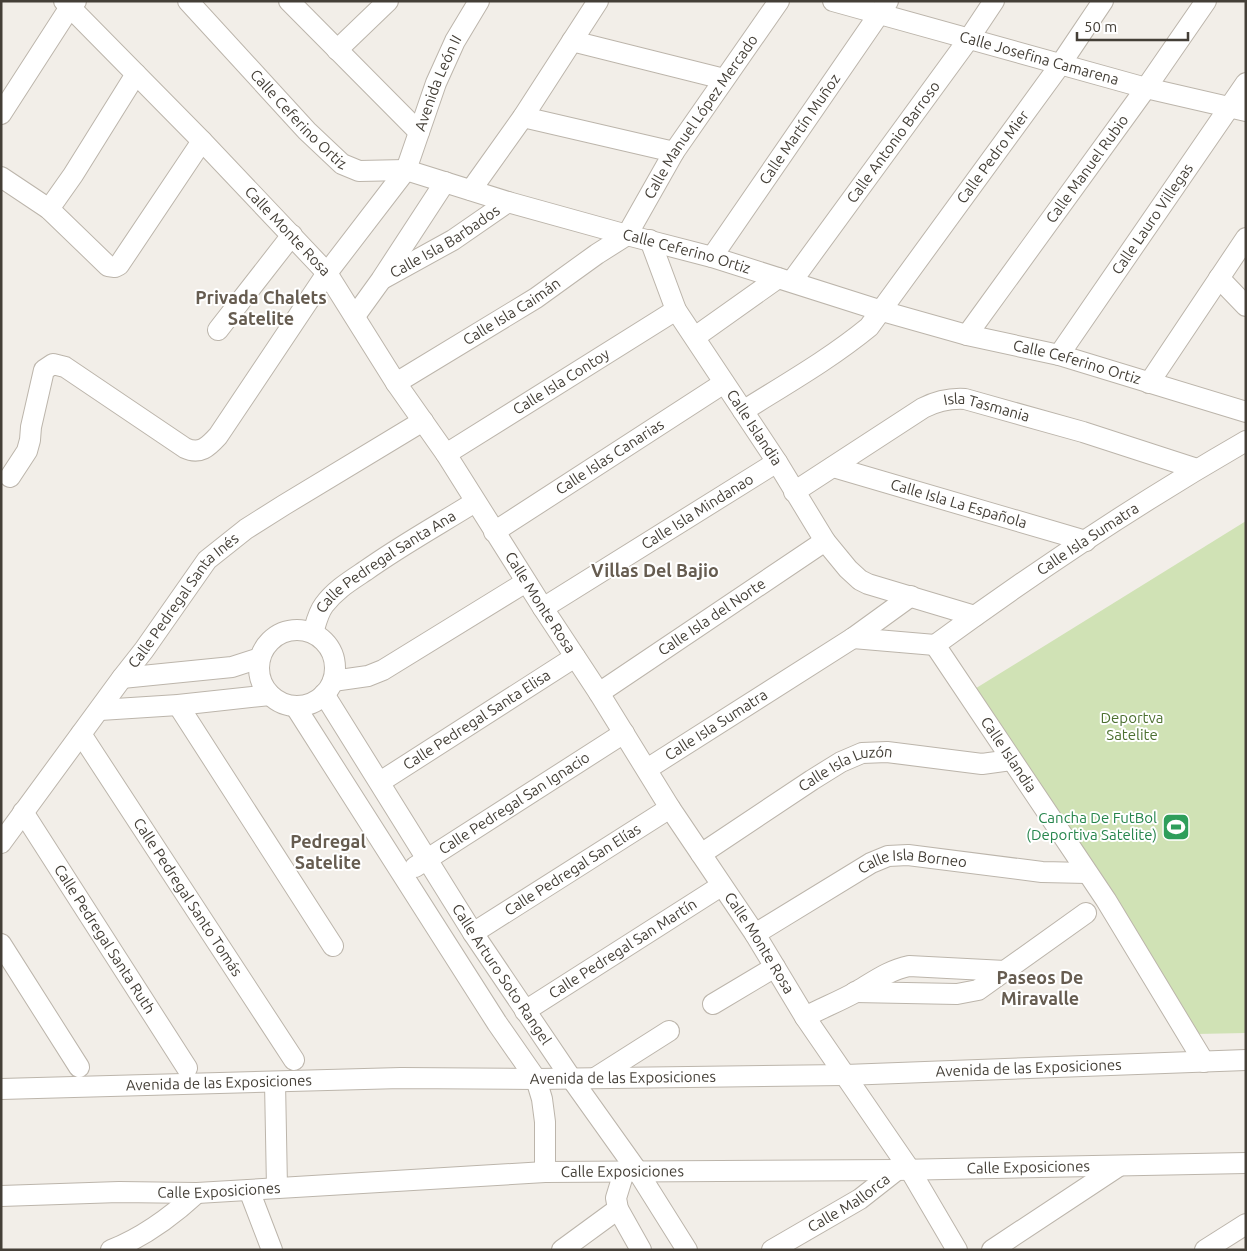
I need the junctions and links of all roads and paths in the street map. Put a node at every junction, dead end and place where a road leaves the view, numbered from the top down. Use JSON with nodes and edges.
{"nodes":[{"id":1,"x":188,"y":1,"type":"edge"},
{"id":2,"x":289,"y":1,"type":"edge"},
{"id":3,"x":388,"y":1,"type":"edge"},
{"id":4,"x":479,"y":1,"type":"edge"},
{"id":5,"x":598,"y":1,"type":"edge"},
{"id":6,"x":780,"y":1,"type":"edge"},
{"id":7,"x":833,"y":1,"type":"edge"},
{"id":8,"x":994,"y":1,"type":"edge"},
{"id":9,"x":1103,"y":1,"type":"edge"},
{"id":10,"x":1206,"y":1,"type":"edge"},
{"id":11,"x":70,"y":3,"type":"edge"},
{"id":12,"x":884,"y":7,"type":"edge"},
{"id":13,"x":968,"y":40,"type":"junction"},
{"id":14,"x":572,"y":41,"type":"junction"},
{"id":15,"x":337,"y":50,"type":"junction"},
{"id":16,"x":1060,"y":66,"type":"junction"},
{"id":17,"x":136,"y":74,"type":"junction"},
{"id":18,"x":724,"y":79,"type":"junction"},
{"id":19,"x":1246,"y":83,"type":"edge"},
{"id":20,"x":1146,"y":88,"type":"junction"},
{"id":21,"x":1237,"y":109,"type":"edge"},
{"id":22,"x":1,"y":114,"type":"edge"},
{"id":23,"x":523,"y":117,"type":"junction"},
{"id":24,"x":419,"y":132,"type":"junction"},
{"id":25,"x":202,"y":141,"type":"junction"},
{"id":26,"x":674,"y":152,"type":"junction"},
{"id":27,"x":406,"y":170,"type":"junction"},
{"id":28,"x":445,"y":182,"type":"junction"},
{"id":29,"x":4,"y":184,"type":"edge"},
{"id":30,"x":471,"y":190,"type":"junction"},
{"id":31,"x":508,"y":202,"type":"junction"},
{"id":32,"x":49,"y":209,"type":"junction"},
{"id":33,"x":292,"y":235,"type":"junction"},
{"id":34,"x":627,"y":235,"type":"junction"},
{"id":35,"x":1246,"y":238,"type":"edge"},
{"id":36,"x":650,"y":240,"type":"junction"},
{"id":37,"x":712,"y":257,"type":"junction"},
{"id":38,"x":327,"y":272,"type":"junction"},
{"id":39,"x":1219,"y":278,"type":"junction"},
{"id":40,"x":381,"y":280,"type":"junction"},
{"id":41,"x":785,"y":280,"type":"junction"},
{"id":42,"x":1246,"y":306,"type":"edge"},
{"id":43,"x":676,"y":310,"type":"junction"},
{"id":44,"x":882,"y":311,"type":"junction"},
{"id":45,"x":355,"y":316,"type":"junction"},
{"id":46,"x":218,"y":330,"type":"dead end"},
{"id":47,"x":967,"y":335,"type":"junction"},
{"id":48,"x":695,"y":337,"type":"junction"},
{"id":49,"x":1059,"y":355,"type":"junction"},
{"id":50,"x":724,"y":383,"type":"junction"},
{"id":51,"x":396,"y":384,"type":"junction"},
{"id":52,"x":1149,"y":384,"type":"junction"},
{"id":53,"x":743,"y":411,"type":"junction"},
{"id":54,"x":1246,"y":412,"type":"edge"},
{"id":55,"x":423,"y":421,"type":"junction"},
{"id":56,"x":1246,"y":441,"type":"edge"},
{"id":57,"x":446,"y":454,"type":"junction"},
{"id":58,"x":777,"y":462,"type":"junction"},
{"id":59,"x":833,"y":467,"type":"junction"},
{"id":60,"x":1197,"y":469,"type":"junction"},
{"id":61,"x":10,"y":477,"type":"dead end"},
{"id":62,"x":794,"y":492,"type":"junction"},
{"id":63,"x":475,"y":502,"type":"junction"},
{"id":64,"x":494,"y":532,"type":"junction"},
{"id":65,"x":825,"y":541,"type":"junction"},
{"id":66,"x":1086,"y":541,"type":"junction"},
{"id":67,"x":526,"y":582,"type":"junction"},
{"id":68,"x":911,"y":596,"type":"junction"},
{"id":69,"x":542,"y":608,"type":"junction"},
{"id":70,"x":975,"y":616,"type":"junction"},
{"id":71,"x":313,"y":633,"type":"junction"},
{"id":72,"x":853,"y":638,"type":"junction"},
{"id":73,"x":935,"y":645,"type":"junction"},
{"id":74,"x":575,"y":657,"type":"junction"},
{"id":75,"x":260,"y":658,"type":"junction"},
{"id":76,"x":122,"y":678,"type":"junction"},
{"id":77,"x":329,"y":687,"type":"junction"},
{"id":78,"x":599,"y":693,"type":"junction"},
{"id":79,"x":270,"y":695,"type":"junction"},
{"id":80,"x":178,"y":705,"type":"junction"},
{"id":81,"x":295,"y":706,"type":"junction"},
{"id":82,"x":100,"y":710,"type":"junction"},
{"id":83,"x":624,"y":733,"type":"junction"},
{"id":84,"x":81,"y":734,"type":"junction"},
{"id":85,"x":1011,"y":760,"type":"junction"},
{"id":86,"x":646,"y":769,"type":"junction"},
{"id":87,"x":380,"y":782,"type":"junction"},
{"id":88,"x":670,"y":808,"type":"junction"},
{"id":89,"x":23,"y":812,"type":"junction"},
{"id":90,"x":1,"y":843,"type":"edge"},
{"id":91,"x":700,"y":854,"type":"junction"},
{"id":92,"x":426,"y":859,"type":"junction"},
{"id":93,"x":1087,"y":874,"type":"junction"},
{"id":94,"x":403,"y":875,"type":"junction"},
{"id":95,"x":721,"y":886,"type":"junction"},
{"id":96,"x":1086,"y":913,"type":"dead end"},
{"id":97,"x":473,"y":933,"type":"junction"},
{"id":98,"x":754,"y":934,"type":"junction"},
{"id":99,"x":1,"y":944,"type":"edge"},
{"id":100,"x":333,"y":946,"type":"dead end"},
{"id":101,"x":775,"y":967,"type":"junction"},
{"id":102,"x":1005,"y":971,"type":"junction"},
{"id":103,"x":855,"y":992,"type":"junction"},
{"id":104,"x":713,"y":1004,"type":"dead end"},
{"id":105,"x":525,"y":1011,"type":"junction"},
{"id":106,"x":805,"y":1017,"type":"junction"},
{"id":107,"x":669,"y":1032,"type":"dead end"},
{"id":108,"x":294,"y":1060,"type":"dead end"},
{"id":109,"x":1246,"y":1060,"type":"edge"},
{"id":110,"x":1204,"y":1062,"type":"junction"},
{"id":111,"x":79,"y":1067,"type":"dead end"},
{"id":112,"x":187,"y":1068,"type":"dead end"},
{"id":113,"x":845,"y":1075,"type":"junction"},
{"id":114,"x":570,"y":1078,"type":"junction"},
{"id":115,"x":595,"y":1078,"type":"junction"},
{"id":116,"x":536,"y":1079,"type":"junction"},
{"id":117,"x":275,"y":1082,"type":"junction"},
{"id":118,"x":1,"y":1089,"type":"edge"},
{"id":119,"x":1246,"y":1163,"type":"edge"},
{"id":120,"x":1119,"y":1166,"type":"junction"},
{"id":121,"x":904,"y":1170,"type":"junction"},
{"id":122,"x":544,"y":1172,"type":"junction"},
{"id":123,"x":631,"y":1172,"type":"junction"},
{"id":124,"x":277,"y":1188,"type":"junction"},
{"id":125,"x":250,"y":1190,"type":"junction"},
{"id":126,"x":197,"y":1193,"type":"junction"},
{"id":127,"x":1,"y":1196,"type":"edge"},
{"id":128,"x":618,"y":1209,"type":"junction"},
{"id":129,"x":1246,"y":1224,"type":"edge"},
{"id":130,"x":111,"y":1250,"type":"edge"},
{"id":131,"x":272,"y":1250,"type":"edge"},
{"id":132,"x":562,"y":1250,"type":"edge"},
{"id":133,"x":641,"y":1250,"type":"edge"},
{"id":134,"x":687,"y":1250,"type":"edge"},
{"id":135,"x":772,"y":1250,"type":"edge"},
{"id":136,"x":957,"y":1250,"type":"edge"},
{"id":137,"x":992,"y":1250,"type":"edge"},
{"id":138,"x":1205,"y":1250,"type":"edge"}],
"edges":[{"from":1,"to":27,"type":"street","name":"Calle Ceferino Ortiz"},
{"from":2,"to":15,"type":"street"},
{"from":3,"to":15,"type":"street"},
{"from":4,"to":24,"type":"street","name":"Avenida León II"},
{"from":5,"to":14,"type":"street"},
{"from":6,"to":18,"type":"street","name":"Calle Manuel López Mercado"},
{"from":7,"to":12,"type":"street","name":"Calle Josefina Camarena"},
{"from":8,"to":13,"type":"street","name":"Calle Antonio Barroso"},
{"from":9,"to":16,"type":"street","name":"Calle Pedro Mier"},
{"from":10,"to":20,"type":"street","name":"Calle Manuel Rubio"},
{"from":11,"to":17,"type":"street","name":"Calle Monte Rosa"},
{"from":11,"to":22,"type":"street"},
{"from":12,"to":13,"type":"street","name":"Calle Josefina Camarena"},
{"from":12,"to":37,"type":"street","name":"Calle Martín Muñoz"},
{"from":13,"to":16,"type":"street","name":"Calle Josefina Camarena"},
{"from":13,"to":41,"type":"street","name":"Calle Antonio Barroso"},
{"from":14,"to":18,"type":"street"},
{"from":14,"to":23,"type":"street"},
{"from":15,"to":24,"type":"street"},
{"from":16,"to":20,"type":"street","name":"Calle Josefina Camarena"},
{"from":16,"to":44,"type":"street","name":"Calle Pedro Mier"},
{"from":17,"to":25,"type":"street","name":"Calle Monte Rosa"},
{"from":17,"to":32,"type":"street"},
{"from":18,"to":26,"type":"street","name":"Calle Manuel López Mercado"},
{"from":19,"to":21,"type":"street","name":"Calle Lauro Villegas"},
{"from":20,"to":21,"type":"street","name":"Calle Josefina Camarena"},
{"from":20,"to":47,"type":"street","name":"Calle Manuel Rubio"},
{"from":21,"to":49,"type":"street","name":"Calle Lauro Villegas"},
{"from":23,"to":26,"type":"street"},
{"from":23,"to":30,"type":"street"},
{"from":24,"to":27,"type":"street","name":"Avenida León II"},
{"from":25,"to":32,"type":"street"},
{"from":25,"to":33,"type":"street","name":"Calle Monte Rosa"},
{"from":26,"to":34,"type":"street","name":"Calle Manuel López Mercado"},
{"from":27,"to":28,"type":"street","name":"Calle Ceferino Ortiz"},
{"from":27,"to":38,"type":"street","name":"Avenida León II"},
{"from":28,"to":30,"type":"street","name":"Calle Ceferino Ortiz"},
{"from":28,"to":40,"type":"street"},
{"from":29,"to":32,"type":"street"},
{"from":30,"to":31,"type":"street","name":"Calle Ceferino Ortiz"},
{"from":31,"to":34,"type":"street","name":"Calle Ceferino Ortiz"},
{"from":31,"to":40,"type":"street","name":"Calle Isla Barbados"},
{"from":33,"to":38,"type":"street","name":"Calle Monte Rosa"},
{"from":33,"to":46,"type":"street"},
{"from":34,"to":36,"type":"street","name":"Calle Ceferino Ortiz"},
{"from":34,"to":51,"type":"street","name":"Calle Isla Caimán"},
{"from":35,"to":39,"type":"street"},
{"from":36,"to":37,"type":"street","name":"Calle Ceferino Ortiz"},
{"from":36,"to":43,"type":"street","name":"Calle Islandia"},
{"from":37,"to":41,"type":"street","name":"Calle Ceferino Ortiz"},
{"from":38,"to":45,"type":"street","name":"Calle Monte Rosa"},
{"from":38,"to":61,"type":"street","name":"Avenida León II"},
{"from":39,"to":42,"type":"street"},
{"from":39,"to":52,"type":"street"},
{"from":40,"to":45,"type":"street"},
{"from":41,"to":44,"type":"street","name":"Calle Ceferino Ortiz"},
{"from":41,"to":48,"type":"street"},
{"from":43,"to":48,"type":"street","name":"Calle Islandia"},
{"from":43,"to":57,"type":"street","name":"Calle Isla Contoy"},
{"from":44,"to":47,"type":"street","name":"Calle Ceferino Ortiz"},
{"from":44,"to":53,"type":"street"},
{"from":45,"to":51,"type":"street","name":"Calle Monte Rosa"},
{"from":47,"to":49,"type":"street","name":"Calle Ceferino Ortiz"},
{"from":48,"to":50,"type":"street","name":"Calle Islandia"},
{"from":49,"to":52,"type":"street","name":"Calle Ceferino Ortiz"},
{"from":50,"to":53,"type":"street","name":"Calle Islandia"},
{"from":50,"to":64,"type":"street","name":"Calle Islas Canarias"},
{"from":51,"to":55,"type":"street","name":"Calle Monte Rosa"},
{"from":52,"to":54,"type":"street","name":"Calle Ceferino Ortiz"},
{"from":53,"to":58,"type":"street","name":"Calle Islandia"},
{"from":55,"to":57,"type":"street","name":"Calle Monte Rosa"},
{"from":55,"to":76,"type":"street","name":"Calle Pedregal Santa Inés"},
{"from":56,"to":60,"type":"street","name":"Calle Isla Sumatra"},
{"from":57,"to":63,"type":"street","name":"Calle Monte Rosa"},
{"from":58,"to":62,"type":"street","name":"Calle Islandia"},
{"from":58,"to":69,"type":"street","name":"Calle Isla Mindanao"},
{"from":59,"to":60,"type":"street","name":"Isla Tasmania"},
{"from":59,"to":62,"type":"street","name":"Isla Tasmania"},
{"from":59,"to":66,"type":"street","name":"Calle Isla La Española"},
{"from":60,"to":66,"type":"street","name":"Calle Isla Sumatra"},
{"from":62,"to":65,"type":"street","name":"Calle Islandia"},
{"from":63,"to":64,"type":"street","name":"Calle Monte Rosa"},
{"from":63,"to":71,"type":"street","name":"Calle Pedregal Santa Ana"},
{"from":64,"to":67,"type":"street","name":"Calle Monte Rosa"},
{"from":65,"to":68,"type":"street","name":"Calle Islandia"},
{"from":65,"to":78,"type":"street","name":"Calle Isla del Norte"},
{"from":66,"to":70,"type":"street","name":"Calle Isla Sumatra"},
{"from":67,"to":69,"type":"street","name":"Calle Monte Rosa"},
{"from":67,"to":77,"type":"street"},
{"from":68,"to":70,"type":"street","name":"Calle Islandia"},
{"from":68,"to":72,"type":"street","name":"Calle Isla Sumatra"},
{"from":69,"to":74,"type":"street","name":"Calle Monte Rosa"},
{"from":70,"to":73,"type":"street","name":"Calle Isla Sumatra"},
{"from":71,"to":75,"type":"street"},
{"from":71,"to":77,"type":"street"},
{"from":72,"to":73,"type":"street"},
{"from":72,"to":86,"type":"street","name":"Calle Isla Sumatra"},
{"from":73,"to":85,"type":"street","name":"Calle Islandia"},
{"from":74,"to":78,"type":"street","name":"Calle Monte Rosa"},
{"from":74,"to":87,"type":"street","name":"Calle Pedregal Santa Elisa"},
{"from":75,"to":76,"type":"street"},
{"from":75,"to":79,"type":"street"},
{"from":76,"to":82,"type":"street","name":"Calle Pedregal Santa Inés"},
{"from":77,"to":81,"type":"street"},
{"from":77,"to":87,"type":"street","name":"Calle Arturo Soto Rangel"},
{"from":78,"to":83,"type":"street","name":"Calle Monte Rosa"},
{"from":79,"to":80,"type":"street"},
{"from":79,"to":81,"type":"street"},
{"from":80,"to":82,"type":"street"},
{"from":80,"to":100,"type":"street"},
{"from":81,"to":94,"type":"street","name":"Calle Arturo Soto Rangel"},
{"from":82,"to":84,"type":"street","name":"Calle Pedregal Santa Inés"},
{"from":83,"to":86,"type":"street","name":"Calle Monte Rosa"},
{"from":83,"to":92,"type":"street","name":"Calle Pedregal San Ignacio"},
{"from":84,"to":89,"type":"street","name":"Calle Pedregal Santa Inés"},
{"from":84,"to":108,"type":"street","name":"Calle Pedregal Santo Tomás"},
{"from":85,"to":91,"type":"street","name":"Calle Isla Luzón"},
{"from":85,"to":93,"type":"street","name":"Calle Islandia"},
{"from":86,"to":88,"type":"street","name":"Calle Monte Rosa"},
{"from":87,"to":92,"type":"street","name":"Calle Arturo Soto Rangel"},
{"from":88,"to":91,"type":"street","name":"Calle Monte Rosa"},
{"from":88,"to":97,"type":"street","name":"Calle Pedregal San Elías"},
{"from":89,"to":90,"type":"street","name":"Calle Pedregal Santa Inés"},
{"from":89,"to":112,"type":"street","name":"Calle Pedregal Santa Ruth"},
{"from":91,"to":95,"type":"street","name":"Calle Monte Rosa"},
{"from":92,"to":94,"type":"street","name":"Calle Pedregal San Ignacio"},
{"from":92,"to":97,"type":"street","name":"Calle Arturo Soto Rangel"},
{"from":93,"to":98,"type":"street","name":"Calle Isla Borneo"},
{"from":93,"to":110,"type":"street","name":"Calle Islandia"},
{"from":94,"to":116,"type":"street","name":"Calle Arturo Soto Rangel"},
{"from":95,"to":98,"type":"street","name":"Calle Monte Rosa"},
{"from":95,"to":105,"type":"street","name":"Calle Pedregal San Martín"},
{"from":96,"to":102,"type":"street"},
{"from":97,"to":105,"type":"street","name":"Calle Arturo Soto Rangel"},
{"from":98,"to":101,"type":"street","name":"Calle Monte Rosa"},
{"from":99,"to":111,"type":"street"},
{"from":101,"to":104,"type":"street"},
{"from":101,"to":106,"type":"street","name":"Calle Monte Rosa"},
{"from":102,"to":103,"type":"street"},
{"from":102,"to":103,"type":"street"},
{"from":103,"to":106,"type":"street"},
{"from":105,"to":114,"type":"street","name":"Calle Arturo Soto Rangel"},
{"from":106,"to":113,"type":"street","name":"Calle Monte Rosa"},
{"from":107,"to":115,"type":"street"},
{"from":109,"to":110,"type":"street","name":"Avenida de las Exposiciones"},
{"from":110,"to":113,"type":"street","name":"Avenida de las Exposiciones"},
{"from":113,"to":115,"type":"street","name":"Avenida de las Exposiciones"},
{"from":113,"to":121,"type":"street","name":"Calle Monte Rosa"},
{"from":114,"to":115,"type":"street","name":"Avenida de las Exposiciones"},
{"from":114,"to":116,"type":"street","name":"Avenida de las Exposiciones"},
{"from":114,"to":123,"type":"street","name":"Calle Arturo Soto Rangel"},
{"from":116,"to":117,"type":"street","name":"Avenida de las Exposiciones"},
{"from":116,"to":122,"type":"street","name":"Calle Arturo Soto Rangel"},
{"from":117,"to":118,"type":"street","name":"Avenida de las Exposiciones"},
{"from":117,"to":124,"type":"street"},
{"from":119,"to":120,"type":"street","name":"Calle Exposiciones"},
{"from":120,"to":121,"type":"street","name":"Calle Exposiciones"},
{"from":120,"to":137,"type":"street"},
{"from":121,"to":123,"type":"street","name":"Calle Exposiciones"},
{"from":121,"to":135,"type":"street","name":"Calle Mallorca"},
{"from":121,"to":136,"type":"street","name":"Calle Monte Rosa"},
{"from":122,"to":123,"type":"street","name":"Calle Exposiciones"},
{"from":122,"to":124,"type":"street","name":"Calle Exposiciones"},
{"from":123,"to":128,"type":"street"},
{"from":123,"to":134,"type":"street","name":"Calle Arturo Soto Rangel"},
{"from":124,"to":125,"type":"street","name":"Calle Exposiciones"},
{"from":125,"to":126,"type":"street","name":"Calle Exposiciones"},
{"from":125,"to":131,"type":"street"},
{"from":126,"to":127,"type":"street","name":"Calle Exposiciones"},
{"from":126,"to":130,"type":"street"},
{"from":128,"to":132,"type":"street"},
{"from":128,"to":133,"type":"street"},
{"from":129,"to":138,"type":"street"}]}
